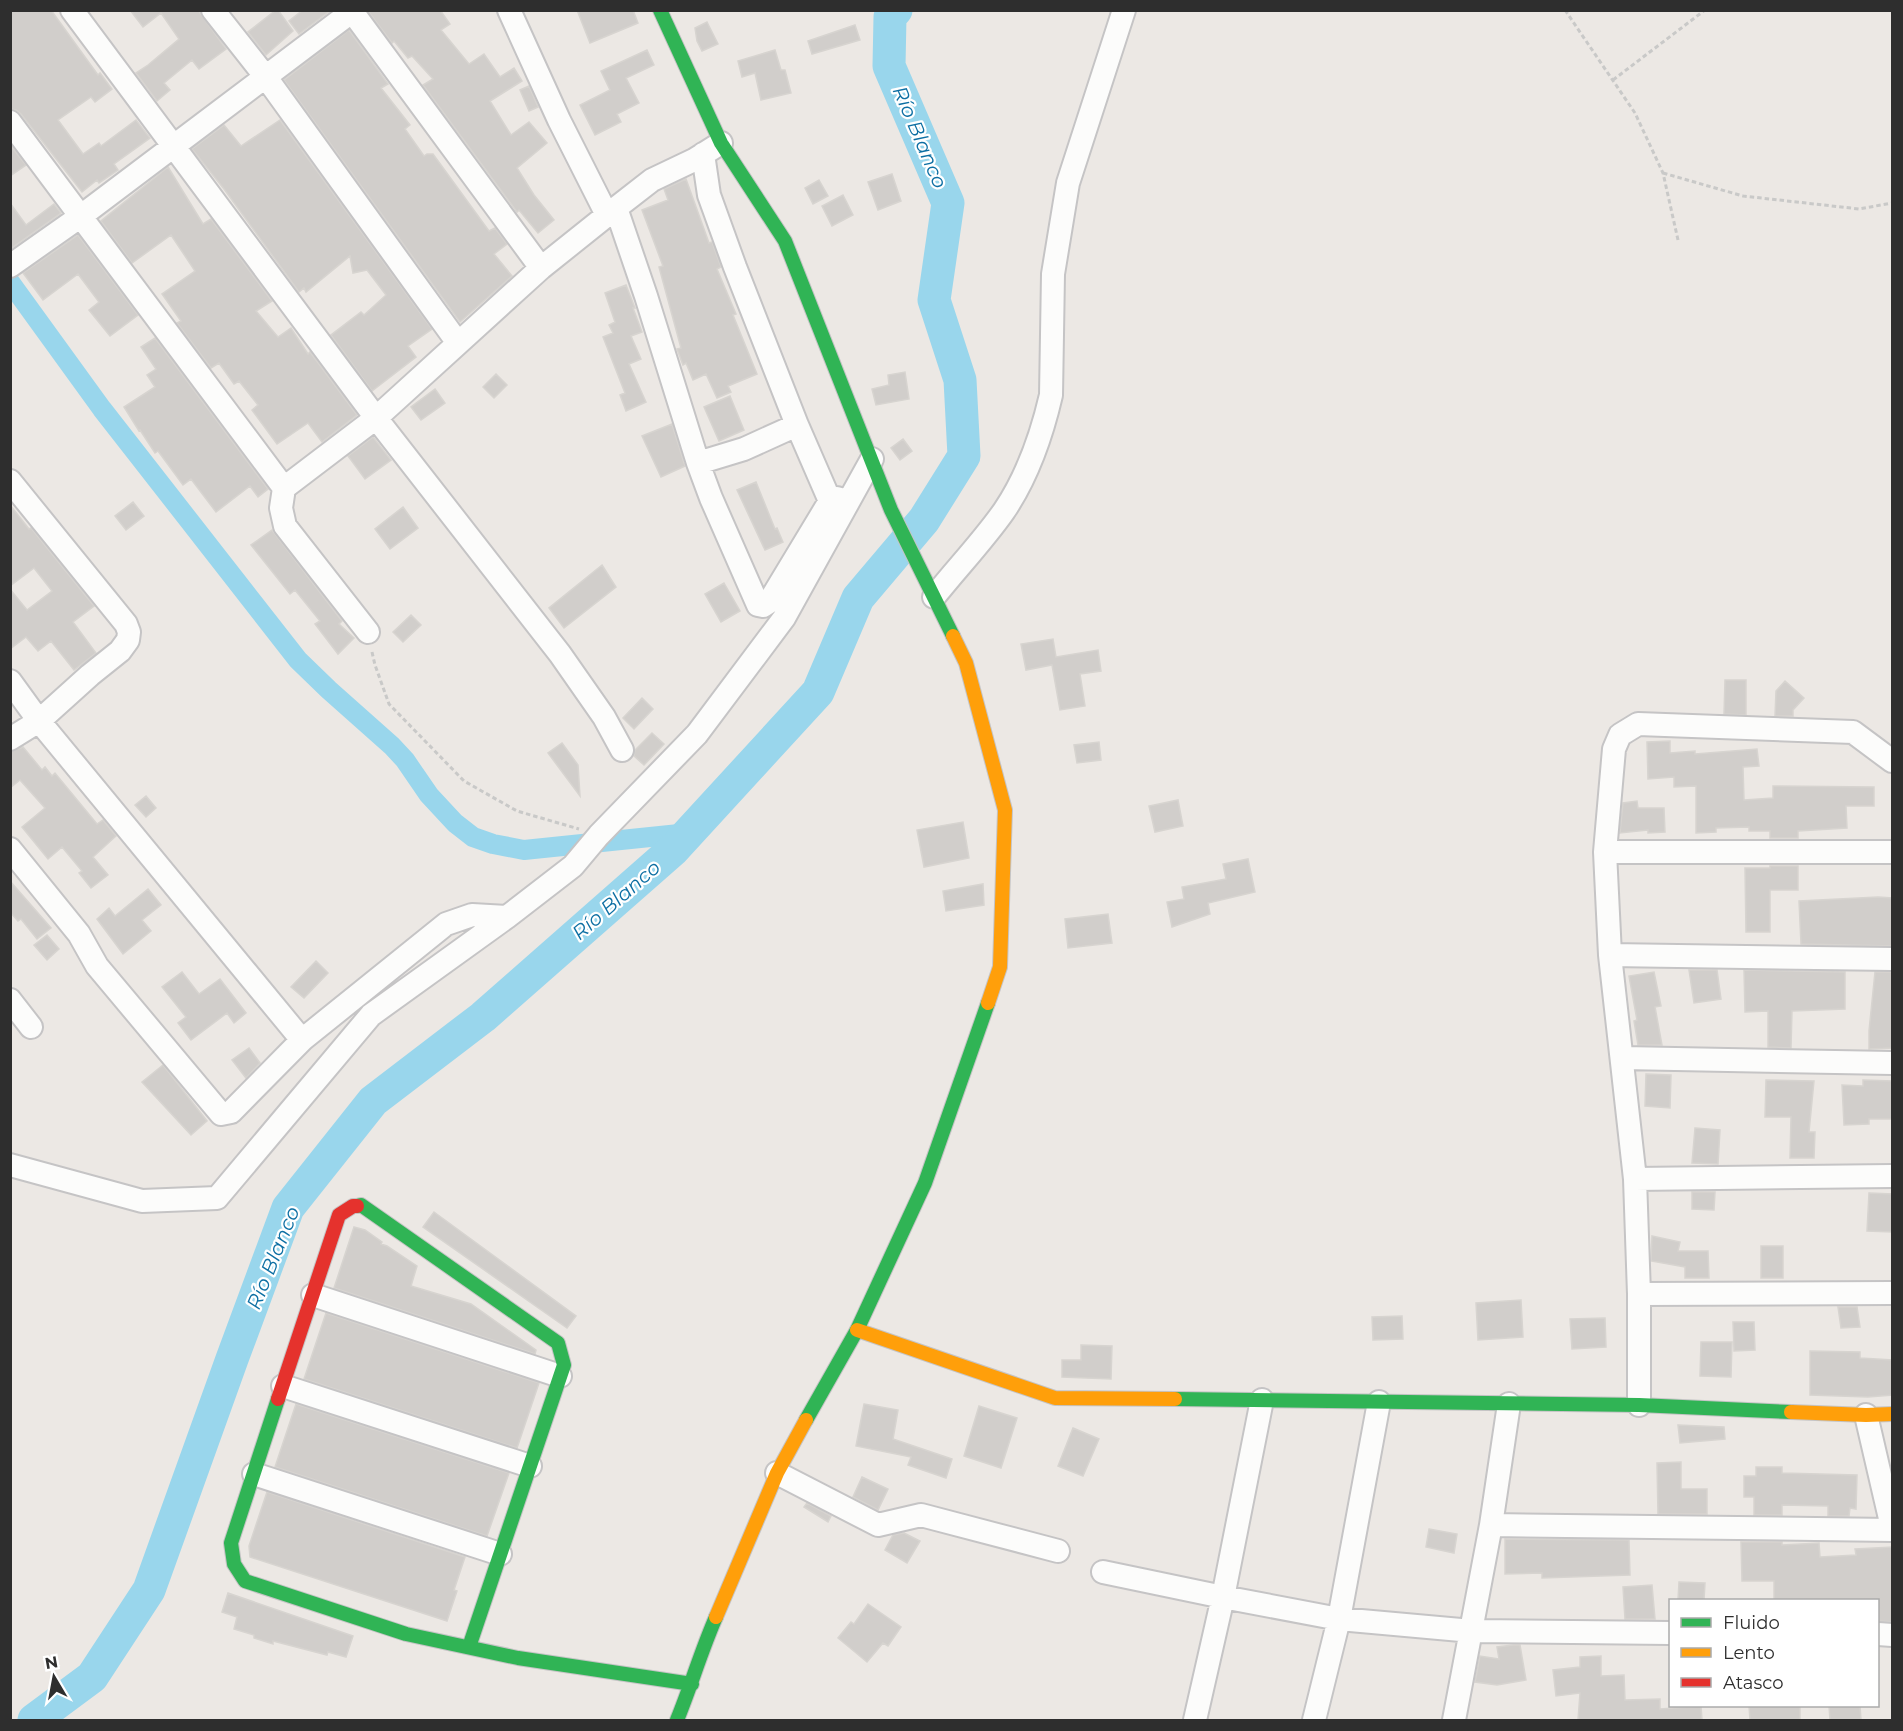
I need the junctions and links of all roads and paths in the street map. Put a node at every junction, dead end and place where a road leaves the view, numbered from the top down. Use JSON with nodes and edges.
{"nodes":[{"id":1,"x":72,"y":10,"type":"edge"},
{"id":2,"x":213,"y":10,"type":"edge"},
{"id":3,"x":509,"y":10,"type":"edge"},
{"id":4,"x":660,"y":10,"type":"edge"},
{"id":5,"x":1124,"y":10,"type":"edge"},
{"id":6,"x":1565,"y":10,"type":"edge"},
{"id":7,"x":1705,"y":10,"type":"edge"},
{"id":8,"x":352,"y":11,"type":"edge"},
{"id":9,"x":265,"y":76,"type":"junction"},
{"id":10,"x":1613,"y":80,"type":"junction"},
{"id":11,"x":10,"y":122,"type":"edge"},
{"id":12,"x":173,"y":146,"type":"junction"},
{"id":13,"x":712,"y":149,"type":"junction"},
{"id":14,"x":1663,"y":173,"type":"junction"},
{"id":15,"x":1893,"y":203,"type":"edge"},
{"id":16,"x":612,"y":212,"type":"junction"},
{"id":17,"x":81,"y":216,"type":"junction"},
{"id":18,"x":1678,"y":240,"type":"dead end"},
{"id":19,"x":10,"y":266,"type":"edge"},
{"id":20,"x":541,"y":268,"type":"junction"},
{"id":21,"x":458,"y":343,"type":"junction"},
{"id":22,"x":376,"y":418,"type":"junction"},
{"id":23,"x":797,"y":425,"type":"junction"},
{"id":24,"x":872,"y":459,"type":"junction"},
{"id":25,"x":698,"y":463,"type":"junction"},
{"id":26,"x":10,"y":481,"type":"edge"},
{"id":27,"x":285,"y":488,"type":"junction"},
{"id":28,"x":839,"y":501,"type":"junction"},
{"id":29,"x":930,"y":588,"type":"junction"},
{"id":30,"x":368,"y":632,"type":"joint"},
{"id":31,"x":10,"y":681,"type":"edge"},
{"id":32,"x":39,"y":721,"type":"junction"},
{"id":33,"x":10,"y":740,"type":"edge"},
{"id":34,"x":622,"y":750,"type":"dead end"},
{"id":35,"x":1893,"y":762,"type":"edge"},
{"id":36,"x":597,"y":837,"type":"junction"},
{"id":37,"x":10,"y":849,"type":"edge"},
{"id":38,"x":1605,"y":852,"type":"junction"},
{"id":39,"x":1893,"y":852,"type":"edge"},
{"id":40,"x":507,"y":916,"type":"junction"},
{"id":41,"x":1610,"y":955,"type":"junction"},
{"id":42,"x":1893,"y":958,"type":"edge"},
{"id":43,"x":10,"y":1000,"type":"edge"},
{"id":44,"x":31,"y":1027,"type":"dead end"},
{"id":45,"x":302,"y":1040,"type":"junction"},
{"id":46,"x":1623,"y":1058,"type":"junction"},
{"id":47,"x":1893,"y":1063,"type":"edge"},
{"id":48,"x":10,"y":1166,"type":"edge"},
{"id":49,"x":1893,"y":1176,"type":"edge"},
{"id":50,"x":1635,"y":1179,"type":"junction"},
{"id":51,"x":1893,"y":1293,"type":"edge"},
{"id":52,"x":1639,"y":1294,"type":"junction"},
{"id":53,"x":313,"y":1295,"type":"junction"},
{"id":54,"x":857,"y":1330,"type":"junction"},
{"id":55,"x":560,"y":1376,"type":"junction"},
{"id":56,"x":283,"y":1386,"type":"junction"},
{"id":57,"x":1262,"y":1400,"type":"junction"},
{"id":58,"x":1380,"y":1402,"type":"junction"},
{"id":59,"x":1509,"y":1404,"type":"junction"},
{"id":60,"x":1639,"y":1405,"type":"junction"},
{"id":61,"x":1893,"y":1414,"type":"edge"},
{"id":62,"x":1866,"y":1415,"type":"junction"},
{"id":63,"x":530,"y":1466,"type":"junction"},
{"id":64,"x":777,"y":1473,"type":"junction"},
{"id":65,"x":254,"y":1474,"type":"junction"},
{"id":66,"x":1491,"y":1525,"type":"junction"},
{"id":67,"x":1893,"y":1528,"type":"edge"},
{"id":68,"x":1058,"y":1551,"type":"dead end"},
{"id":69,"x":500,"y":1554,"type":"junction"},
{"id":70,"x":1103,"y":1572,"type":"dead end"},
{"id":71,"x":1223,"y":1597,"type":"junction"},
{"id":72,"x":1339,"y":1619,"type":"junction"},
{"id":73,"x":1472,"y":1631,"type":"junction"},
{"id":74,"x":1669,"y":1633,"type":"edge"},
{"id":75,"x":469,"y":1647,"type":"junction"},
{"id":76,"x":692,"y":1684,"type":"junction"},
{"id":77,"x":677,"y":1720,"type":"edge"},
{"id":78,"x":1195,"y":1720,"type":"edge"},
{"id":79,"x":1314,"y":1720,"type":"edge"},
{"id":80,"x":1454,"y":1720,"type":"edge"}],
"edges":[{"from":1,"to":12,"type":"street"},
{"from":2,"to":9,"type":"street"},
{"from":3,"to":16,"type":"street"},
{"from":4,"to":13,"type":"street"},
{"from":5,"to":29,"type":"street"},
{"from":6,"to":10,"type":"path"},
{"from":7,"to":10,"type":"path"},
{"from":8,"to":9,"type":"street"},
{"from":8,"to":20,"type":"street"},
{"from":9,"to":12,"type":"street"},
{"from":9,"to":21,"type":"street"},
{"from":10,"to":14,"type":"path"},
{"from":11,"to":17,"type":"street"},
{"from":12,"to":17,"type":"street"},
{"from":12,"to":22,"type":"street"},
{"from":13,"to":16,"type":"street"},
{"from":13,"to":23,"type":"street"},
{"from":13,"to":24,"type":"street"},
{"from":14,"to":15,"type":"path"},
{"from":14,"to":18,"type":"path"},
{"from":16,"to":20,"type":"street"},
{"from":16,"to":25,"type":"street"},
{"from":17,"to":19,"type":"street"},
{"from":17,"to":27,"type":"street"},
{"from":20,"to":21,"type":"street"},
{"from":21,"to":22,"type":"street"},
{"from":22,"to":27,"type":"street"},
{"from":22,"to":34,"type":"street"},
{"from":23,"to":25,"type":"street"},
{"from":23,"to":28,"type":"street"},
{"from":24,"to":28,"type":"street"},
{"from":24,"to":29,"type":"street"},
{"from":25,"to":28,"type":"street"},
{"from":26,"to":32,"type":"street"},
{"from":27,"to":30,"type":"street"},
{"from":28,"to":36,"type":"street"},
{"from":29,"to":54,"type":"street"},
{"from":30,"to":36,"type":"path"},
{"from":31,"to":32,"type":"street"},
{"from":32,"to":33,"type":"street"},
{"from":32,"to":45,"type":"street"},
{"from":35,"to":38,"type":"street"},
{"from":36,"to":40,"type":"street"},
{"from":37,"to":45,"type":"street"},
{"from":38,"to":39,"type":"street"},
{"from":38,"to":41,"type":"street"},
{"from":40,"to":45,"type":"street"},
{"from":40,"to":48,"type":"street"},
{"from":41,"to":42,"type":"street"},
{"from":41,"to":46,"type":"street"},
{"from":43,"to":44,"type":"street"},
{"from":46,"to":47,"type":"street"},
{"from":46,"to":50,"type":"street"},
{"from":49,"to":50,"type":"street"},
{"from":50,"to":52,"type":"street"},
{"from":51,"to":52,"type":"street"},
{"from":52,"to":60,"type":"street"},
{"from":53,"to":55,"type":"street"},
{"from":53,"to":55,"type":"street"},
{"from":53,"to":56,"type":"street"},
{"from":54,"to":57,"type":"street"},
{"from":54,"to":64,"type":"street"},
{"from":55,"to":63,"type":"street"},
{"from":56,"to":63,"type":"street"},
{"from":56,"to":65,"type":"street"},
{"from":57,"to":58,"type":"street"},
{"from":57,"to":71,"type":"street"},
{"from":58,"to":59,"type":"street"},
{"from":58,"to":72,"type":"street"},
{"from":59,"to":60,"type":"street"},
{"from":59,"to":66,"type":"street"},
{"from":60,"to":62,"type":"street"},
{"from":61,"to":62,"type":"street"},
{"from":62,"to":67,"type":"street"},
{"from":63,"to":69,"type":"street"},
{"from":64,"to":68,"type":"street"},
{"from":64,"to":76,"type":"street"},
{"from":65,"to":69,"type":"street"},
{"from":65,"to":75,"type":"street"},
{"from":66,"to":67,"type":"street"},
{"from":66,"to":73,"type":"street"},
{"from":69,"to":75,"type":"street"},
{"from":70,"to":71,"type":"street"},
{"from":71,"to":72,"type":"street"},
{"from":71,"to":78,"type":"street"},
{"from":72,"to":73,"type":"street"},
{"from":72,"to":79,"type":"street"},
{"from":73,"to":74,"type":"street"},
{"from":73,"to":80,"type":"street"},
{"from":75,"to":76,"type":"street"},
{"from":76,"to":77,"type":"street"}]}
